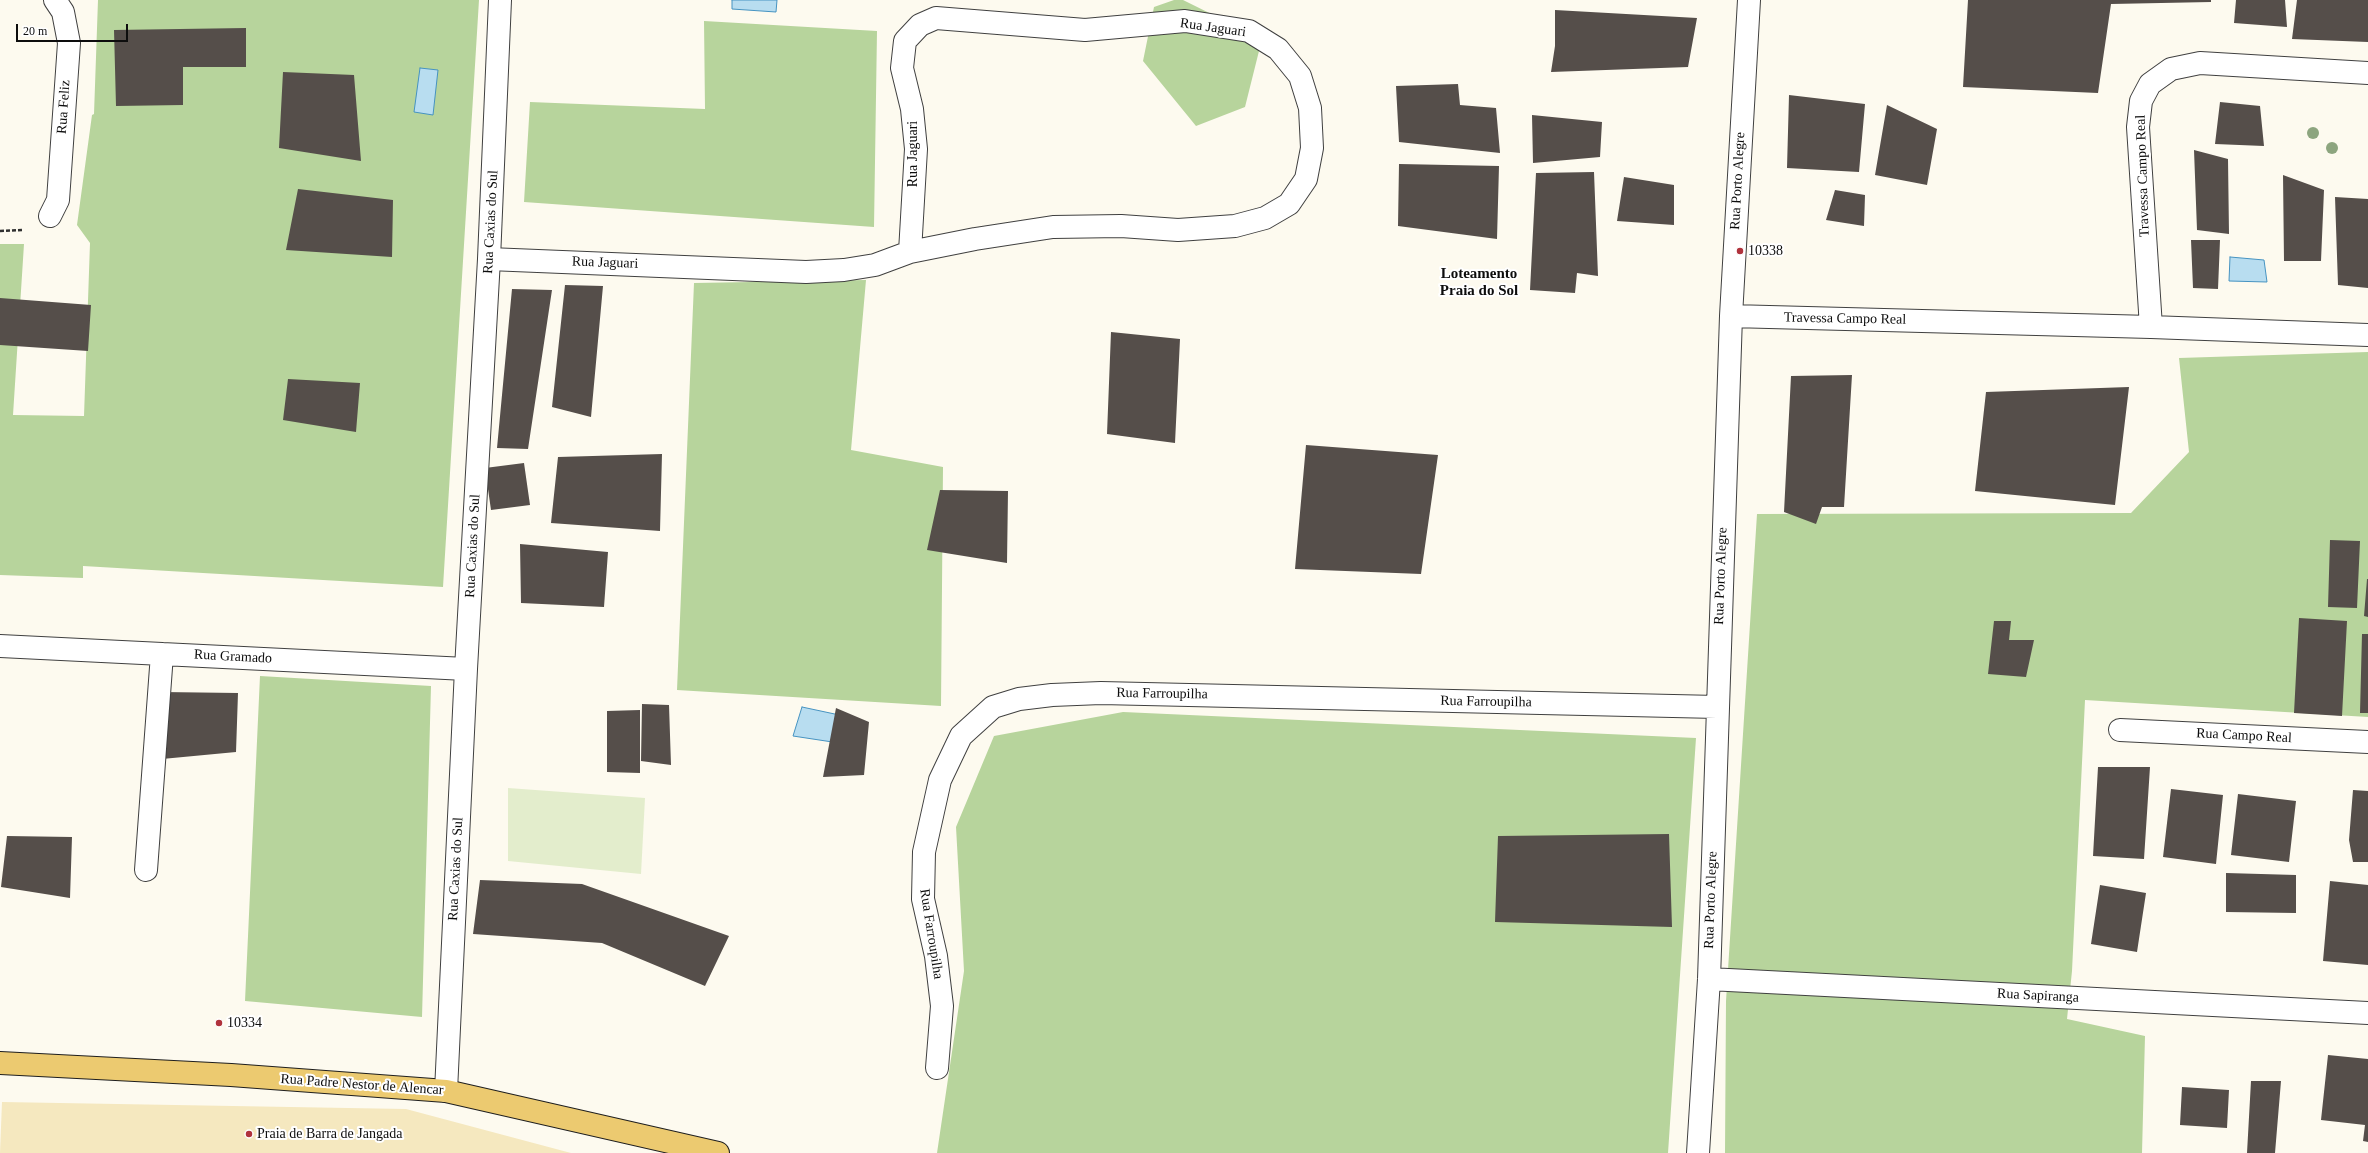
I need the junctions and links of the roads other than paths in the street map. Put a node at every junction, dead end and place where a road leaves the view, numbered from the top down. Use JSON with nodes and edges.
{"nodes":[{"id":1,"x":55,"y":0,"type":"edge"},
{"id":2,"x":500,"y":0,"type":"edge"},
{"id":3,"x":1749,"y":0,"type":"edge"},
{"id":4,"x":2368,"y":73,"type":"edge"},
{"id":5,"x":50,"y":216,"type":"dead end"},
{"id":6,"x":910,"y":252,"type":"junction"},
{"id":7,"x":489,"y":259,"type":"junction"},
{"id":8,"x":1731,"y":316,"type":"junction"},
{"id":9,"x":2151,"y":327,"type":"junction"},
{"id":10,"x":2368,"y":335,"type":"edge"},
{"id":11,"x":0,"y":646,"type":"edge"},
{"id":12,"x":162,"y":654,"type":"junction"},
{"id":13,"x":466,"y":669,"type":"junction"},
{"id":14,"x":1717,"y":707,"type":"junction"},
{"id":15,"x":2120,"y":730,"type":"dead end"},
{"id":16,"x":2368,"y":742,"type":"edge"},
{"id":17,"x":146,"y":870,"type":"dead end"},
{"id":18,"x":1709,"y":979,"type":"junction"},
{"id":19,"x":2368,"y":1013,"type":"edge"},
{"id":20,"x":0,"y":1064,"type":"edge"},
{"id":21,"x":937,"y":1068,"type":"dead end"},
{"id":22,"x":446,"y":1091,"type":"junction"},
{"id":23,"x":718,"y":1153,"type":"edge"},
{"id":24,"x":1698,"y":1153,"type":"edge"}],
"edges":[{"from":1,"to":5,"type":"street","name":"Rua Feliz"},
{"from":2,"to":7,"type":"street","name":"Rua Caxias do Sul"},
{"from":3,"to":8,"type":"street","name":"Rua Porto Alegre"},
{"from":4,"to":9,"type":"street","name":"Travessa Campo Real"},
{"from":6,"to":6,"type":"street","name":"Rua Jaguari"},
{"from":6,"to":7,"type":"street","name":"Rua Jaguari"},
{"from":7,"to":13,"type":"street","name":"Rua Caxias do Sul"},
{"from":8,"to":9,"type":"street","name":"Travessa Campo Real"},
{"from":8,"to":14,"type":"street","name":"Rua Porto Alegre"},
{"from":9,"to":10,"type":"street","name":"Travessa Campo Real"},
{"from":11,"to":12,"type":"street","name":"Rua Gramado"},
{"from":12,"to":13,"type":"street","name":"Rua Gramado"},
{"from":12,"to":17,"type":"street"},
{"from":13,"to":22,"type":"street","name":"Rua Caxias do Sul"},
{"from":14,"to":18,"type":"street","name":"Rua Porto Alegre"},
{"from":14,"to":21,"type":"street","name":"Rua Farroupilha"},
{"from":15,"to":16,"type":"street","name":"Rua Campo Real"},
{"from":18,"to":19,"type":"street","name":"Rua Sapiranga"},
{"from":18,"to":24,"type":"street","name":"Rua Porto Alegre"},
{"from":20,"to":22,"type":"main road","name":"Rua Padre Nestor de Alencar"},
{"from":22,"to":23,"type":"main road","name":"Rua Padre Nestor de Alencar"}]}
